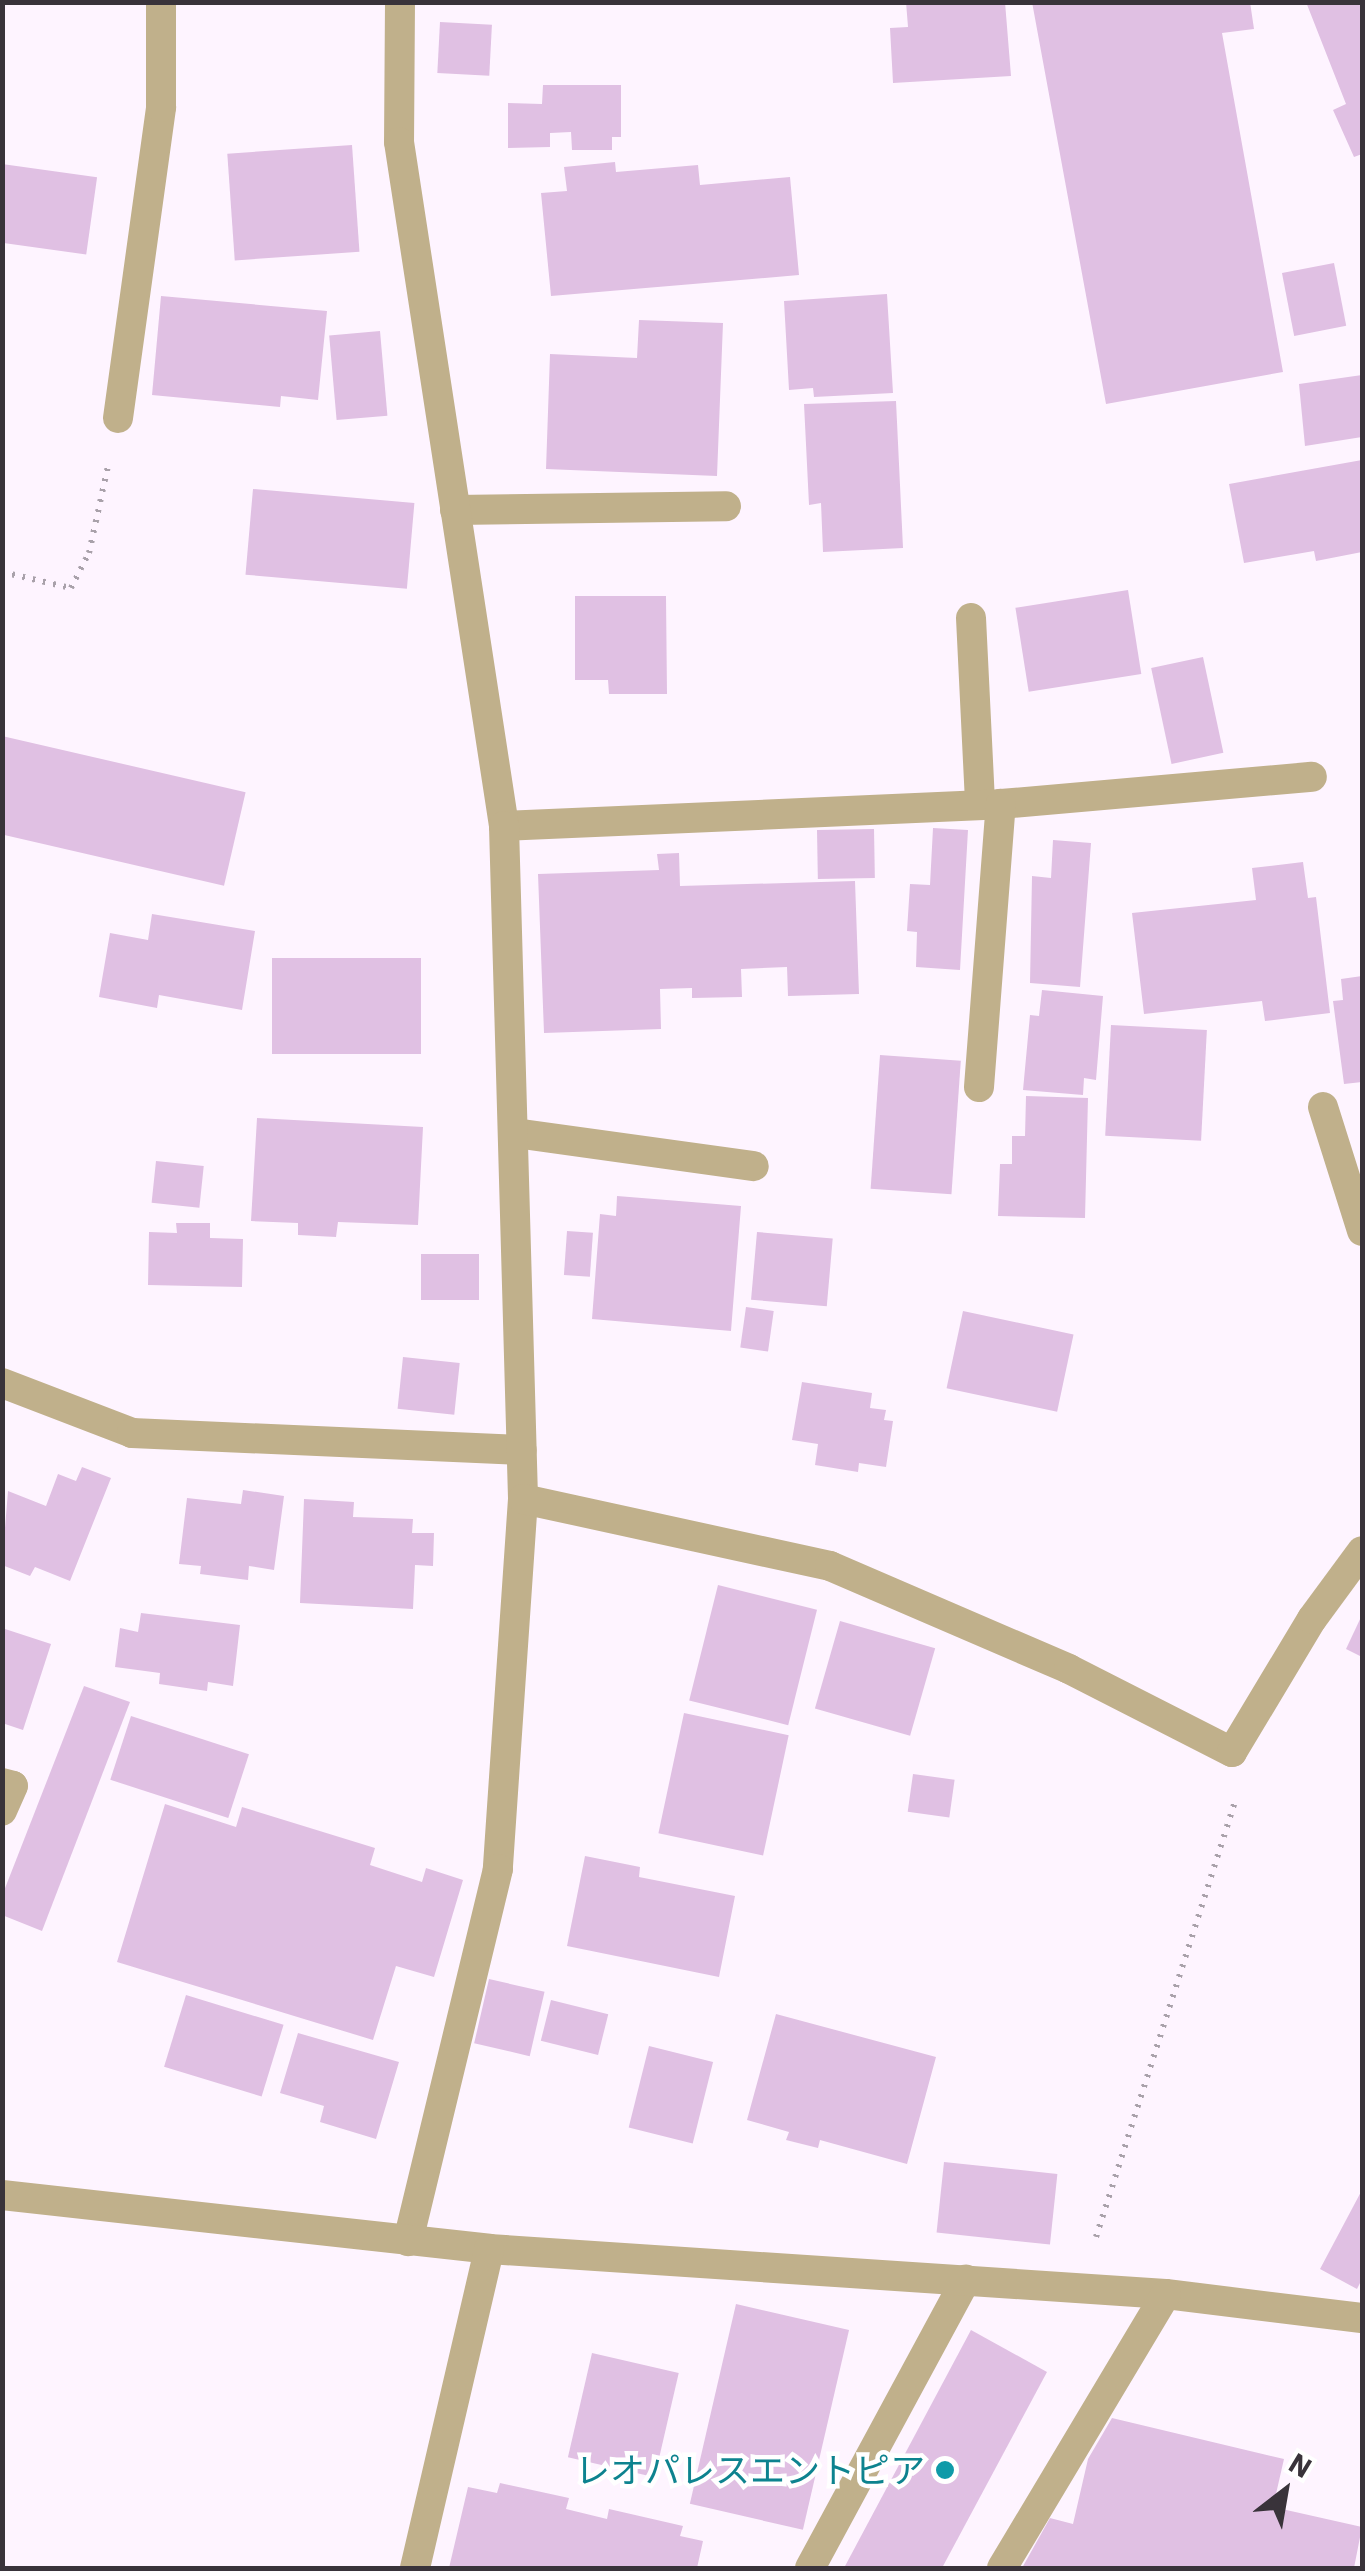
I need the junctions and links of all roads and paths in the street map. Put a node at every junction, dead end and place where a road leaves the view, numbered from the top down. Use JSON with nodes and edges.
{"nodes":[{"id":1,"x":161,"y":2,"type":"edge"},
{"id":2,"x":400,"y":2,"type":"edge"},
{"id":3,"x":118,"y":418,"type":"joint"},
{"id":4,"x":726,"y":506,"type":"dead end"},
{"id":5,"x":456,"y":510,"type":"junction"},
{"id":6,"x":2,"y":572,"type":"edge"},
{"id":7,"x":971,"y":618,"type":"dead end"},
{"id":8,"x":1312,"y":777,"type":"dead end"},
{"id":9,"x":991,"y":804,"type":"junction"},
{"id":10,"x":504,"y":826,"type":"junction"},
{"id":11,"x":979,"y":1087,"type":"dead end"},
{"id":12,"x":1323,"y":1107,"type":"dead end"},
{"id":13,"x":515,"y":1133,"type":"junction"},
{"id":14,"x":754,"y":1166,"type":"dead end"},
{"id":15,"x":1362,"y":1231,"type":"edge"},
{"id":16,"x":2,"y":1383,"type":"edge"},
{"id":17,"x":522,"y":1450,"type":"junction"},
{"id":18,"x":523,"y":1499,"type":"junction"},
{"id":19,"x":1362,"y":1551,"type":"edge"},
{"id":20,"x":1232,"y":1752,"type":"junction"},
{"id":21,"x":2,"y":1783,"type":"edge"},
{"id":22,"x":2,"y":1812,"type":"edge"},
{"id":23,"x":2,"y":2195,"type":"edge"},
{"id":24,"x":408,"y":2241,"type":"junction"},
{"id":25,"x":489,"y":2249,"type":"junction"},
{"id":26,"x":966,"y":2280,"type":"junction"},
{"id":27,"x":1080,"y":2288,"type":"junction"},
{"id":28,"x":1166,"y":2294,"type":"junction"},
{"id":29,"x":1362,"y":2318,"type":"edge"},
{"id":30,"x":414,"y":2568,"type":"edge"},
{"id":31,"x":810,"y":2568,"type":"edge"},
{"id":32,"x":1002,"y":2568,"type":"edge"}],
"edges":[{"from":1,"to":3,"type":"street"},
{"from":2,"to":5,"type":"street"},
{"from":3,"to":6,"type":"path"},
{"from":4,"to":5,"type":"street"},
{"from":5,"to":10,"type":"street"},
{"from":7,"to":9,"type":"street"},
{"from":8,"to":9,"type":"street"},
{"from":9,"to":10,"type":"street"},
{"from":9,"to":11,"type":"street"},
{"from":10,"to":13,"type":"street"},
{"from":12,"to":15,"type":"street"},
{"from":13,"to":14,"type":"street"},
{"from":13,"to":17,"type":"street"},
{"from":16,"to":17,"type":"street"},
{"from":17,"to":18,"type":"street"},
{"from":18,"to":20,"type":"street"},
{"from":18,"to":24,"type":"street"},
{"from":19,"to":20,"type":"street"},
{"from":20,"to":27,"type":"path"},
{"from":21,"to":22,"type":"street"},
{"from":23,"to":24,"type":"street"},
{"from":24,"to":25,"type":"street"},
{"from":25,"to":26,"type":"street"},
{"from":25,"to":30,"type":"street"},
{"from":26,"to":27,"type":"street"},
{"from":26,"to":31,"type":"street"},
{"from":27,"to":28,"type":"street"},
{"from":28,"to":29,"type":"street"},
{"from":28,"to":32,"type":"street"}]}
